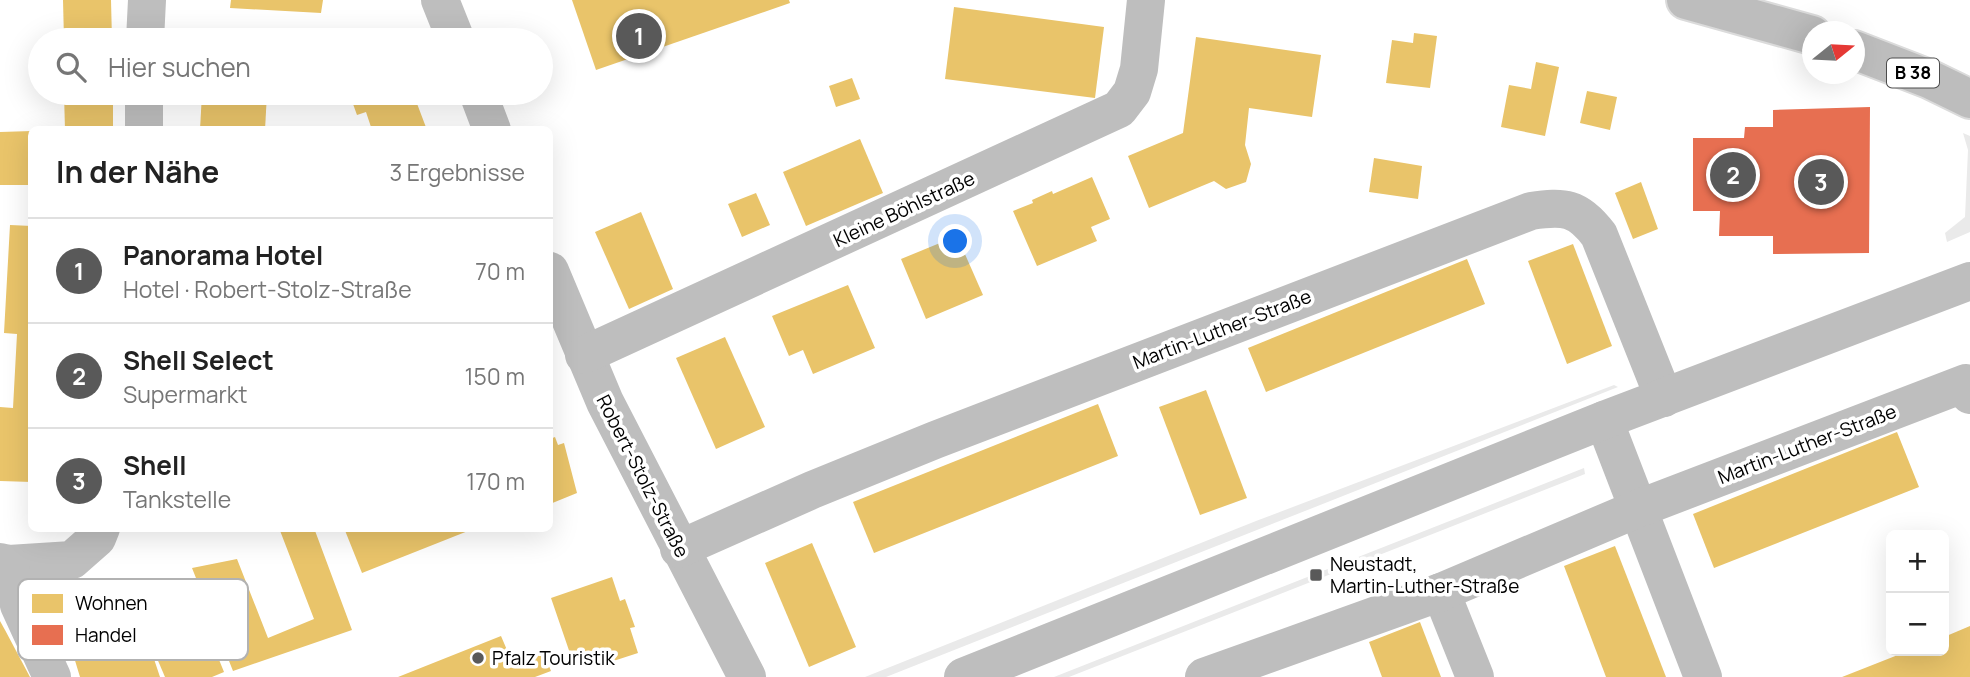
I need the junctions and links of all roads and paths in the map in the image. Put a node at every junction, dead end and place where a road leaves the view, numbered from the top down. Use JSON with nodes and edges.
{"nodes":[{"id":1,"x":147,"y":0,"type":"edge"},
{"id":2,"x":440,"y":0,"type":"edge"},
{"id":3,"x":1146,"y":0,"type":"edge"},
{"id":4,"x":1686,"y":0,"type":"edge"},
{"id":5,"x":146,"y":28,"type":"edge"},
{"id":6,"x":451,"y":28,"type":"edge"},
{"id":7,"x":1802,"y":32,"type":"edge"},
{"id":8,"x":1865,"y":54,"type":"edge"},
{"id":9,"x":1970,"y":99,"type":"edge"},
{"id":10,"x":144,"y":105,"type":"edge"},
{"id":11,"x":483,"y":105,"type":"edge"},
{"id":12,"x":144,"y":126,"type":"edge"},
{"id":13,"x":490,"y":126,"type":"edge"},
{"id":14,"x":553,"y":278,"type":"edge"},
{"id":15,"x":1970,"y":281,"type":"edge"},
{"id":16,"x":584,"y":355,"type":"junction"},
{"id":17,"x":1968,"y":389,"type":"edge"},
{"id":18,"x":1664,"y":398,"type":"junction"},
{"id":19,"x":1604,"y":420,"type":"junction"},
{"id":20,"x":1637,"y":509,"type":"junction"},
{"id":21,"x":100,"y":532,"type":"edge"},
{"id":22,"x":679,"y":549,"type":"junction"},
{"id":23,"x":5,"y":563,"type":"edge"},
{"id":24,"x":1440,"y":592,"type":"junction"},
{"id":25,"x":18,"y":602,"type":"edge"},
{"id":26,"x":44,"y":660,"type":"edge"},
{"id":27,"x":1247,"y":669,"type":"edge"},
{"id":28,"x":52,"y":677,"type":"edge"},
{"id":29,"x":747,"y":677,"type":"edge"},
{"id":30,"x":963,"y":677,"type":"edge"},
{"id":31,"x":1204,"y":677,"type":"edge"},
{"id":32,"x":1475,"y":677,"type":"edge"},
{"id":33,"x":1703,"y":677,"type":"edge"}],
"edges":[{"from":1,"to":5,"type":"street"},
{"from":2,"to":6,"type":"street"},
{"from":3,"to":16,"type":"street","name":"Kleine Böhlstraße"},
{"from":4,"to":7,"type":"main road"},
{"from":8,"to":9,"type":"main road","number":"B 38"},
{"from":10,"to":12,"type":"street"},
{"from":11,"to":13,"type":"street"},
{"from":14,"to":16,"type":"street","name":"Robert-Stolz-Straße"},
{"from":15,"to":18,"type":"street"},
{"from":16,"to":22,"type":"street","name":"Robert-Stolz-Straße"},
{"from":17,"to":20,"type":"street","name":"Martin-Luther-Straße"},
{"from":18,"to":19,"type":"street"},
{"from":18,"to":22,"type":"street","name":"Martin-Luther-Straße"},
{"from":19,"to":20,"type":"street"},
{"from":19,"to":30,"type":"street"},
{"from":20,"to":24,"type":"street","name":"Martin-Luther-Straße"},
{"from":20,"to":33,"type":"street"},
{"from":21,"to":23,"type":"street"},
{"from":22,"to":29,"type":"street","name":"Robert-Stolz-Straße"},
{"from":23,"to":25,"type":"street"},
{"from":24,"to":27,"type":"street","name":"Martin-Luther-Straße"},
{"from":24,"to":32,"type":"street"},
{"from":26,"to":28,"type":"street"},
{"from":27,"to":31,"type":"street","name":"Martin-Luther-Straße"}]}
